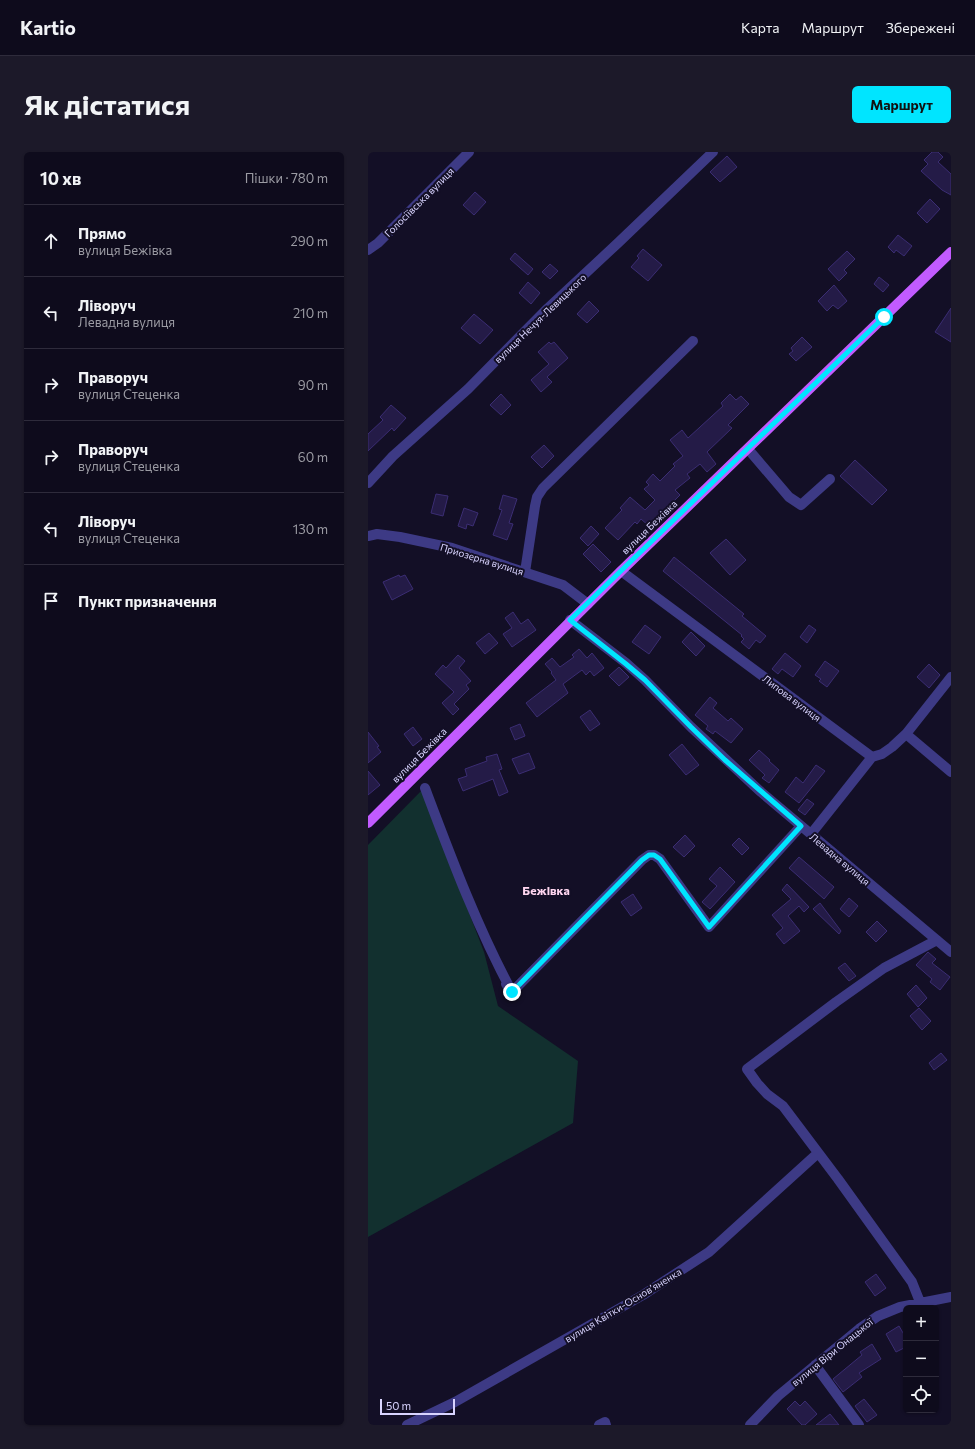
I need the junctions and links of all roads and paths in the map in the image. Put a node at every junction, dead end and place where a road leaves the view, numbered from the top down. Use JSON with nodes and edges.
{"nodes":[{"id":1,"x":469,"y":152,"type":"edge"},
{"id":2,"x":713,"y":152,"type":"edge"},
{"id":3,"x":368,"y":250,"type":"edge"},
{"id":4,"x":951,"y":252,"type":"edge"},
{"id":5,"x":693,"y":340,"type":"dead end"},
{"id":6,"x":748,"y":449,"type":"junction"},
{"id":7,"x":830,"y":479,"type":"dead end"},
{"id":8,"x":368,"y":484,"type":"edge"},
{"id":9,"x":368,"y":536,"type":"edge"},
{"id":10,"x":620,"y":571,"type":"junction"},
{"id":11,"x":525,"y":572,"type":"junction"},
{"id":12,"x":588,"y":604,"type":"junction"},
{"id":13,"x":570,"y":620,"type":"junction"},
{"id":14,"x":951,"y":677,"type":"edge"},
{"id":15,"x":906,"y":734,"type":"junction"},
{"id":16,"x":872,"y":757,"type":"junction"},
{"id":17,"x":951,"y":772,"type":"edge"},
{"id":18,"x":426,"y":788,"type":"dead end"},
{"id":19,"x":368,"y":823,"type":"edge"},
{"id":20,"x":801,"y":826,"type":"junction"},
{"id":21,"x":811,"y":834,"type":"junction"},
{"id":22,"x":937,"y":940,"type":"junction"},
{"id":23,"x":951,"y":952,"type":"edge"},
{"id":24,"x":818,"y":1153,"type":"junction"},
{"id":25,"x":951,"y":1297,"type":"edge"},
{"id":26,"x":920,"y":1302,"type":"junction"},
{"id":27,"x":815,"y":1365,"type":"junction"},
{"id":28,"x":406,"y":1425,"type":"edge"},
{"id":29,"x":599,"y":1425,"type":"edge"},
{"id":30,"x":606,"y":1425,"type":"edge"},
{"id":31,"x":750,"y":1425,"type":"edge"},
{"id":32,"x":859,"y":1425,"type":"edge"}],
"edges":[{"from":1,"to":3,"type":"street","name":"Голосіївська вулиця"},
{"from":2,"to":8,"type":"street","name":"вулиця Нечуя-Левицького"},
{"from":4,"to":6,"type":"main road","name":"вулиця Бежівка"},
{"from":5,"to":11,"type":"street"},
{"from":6,"to":7,"type":"street"},
{"from":6,"to":10,"type":"main road","name":"вулиця Бежівка"},
{"from":9,"to":11,"type":"street","name":"Приозерна вулиця"},
{"from":10,"to":12,"type":"main road","name":"вулиця Бежівка"},
{"from":10,"to":16,"type":"street","name":"Липова вулиця"},
{"from":11,"to":12,"type":"street","name":"Приозерна вулиця"},
{"from":12,"to":13,"type":"main road","name":"вулиця Бежівка"},
{"from":13,"to":19,"type":"main road","name":"вулиця Бежівка"},
{"from":13,"to":20,"type":"street","name":"Левадна вулиця"},
{"from":14,"to":15,"type":"street"},
{"from":15,"to":16,"type":"street"},
{"from":15,"to":17,"type":"street"},
{"from":16,"to":21,"type":"street"},
{"from":18,"to":20,"type":"street"},
{"from":20,"to":21,"type":"street","name":"Левадна вулиця"},
{"from":21,"to":22,"type":"street","name":"Левадна вулиця"},
{"from":22,"to":23,"type":"street","name":"Левадна вулиця"},
{"from":22,"to":24,"type":"street"},
{"from":24,"to":26,"type":"street"},
{"from":24,"to":28,"type":"street","name":"вулиця Квітки-Основʼяненка"},
{"from":25,"to":26,"type":"street","name":"вулиця Віри Онацької"},
{"from":26,"to":27,"type":"street","name":"вулиця Віри Онацької"},
{"from":27,"to":31,"type":"street","name":"вулиця Віри Онацької"},
{"from":27,"to":32,"type":"street"},
{"from":29,"to":30,"type":"street"}]}
